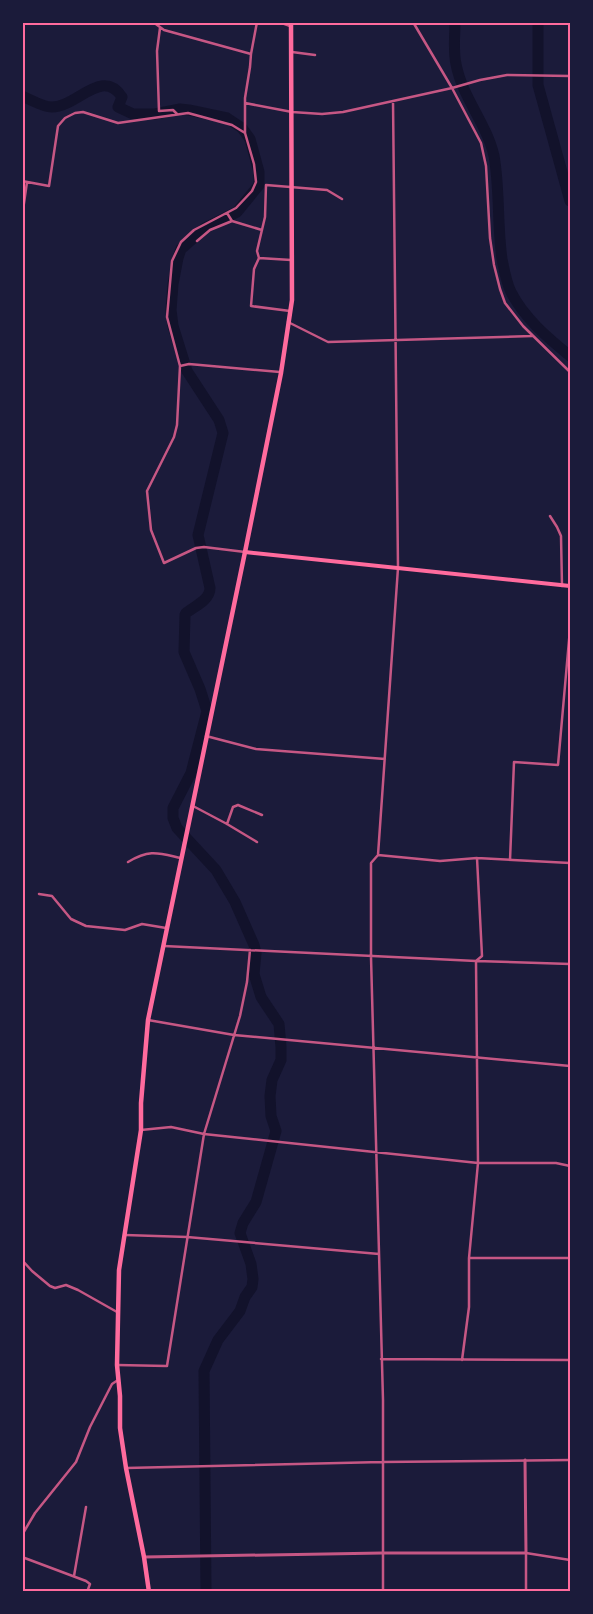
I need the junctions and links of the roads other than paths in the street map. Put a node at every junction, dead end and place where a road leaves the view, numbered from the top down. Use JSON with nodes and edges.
{"nodes":[{"id":1,"x":153,"y":22,"type":"edge"},
{"id":2,"x":257,"y":22,"type":"edge"},
{"id":3,"x":280,"y":22,"type":"edge"},
{"id":4,"x":413,"y":22,"type":"edge"},
{"id":5,"x":292,"y":24,"type":"edge"},
{"id":6,"x":160,"y":28,"type":"junction"},
{"id":7,"x":292,"y":52,"type":"junction"},
{"id":8,"x":250,"y":54,"type":"junction"},
{"id":9,"x":315,"y":55,"type":"dead end"},
{"id":10,"x":570,"y":76,"type":"edge"},
{"id":11,"x":452,"y":88,"type":"junction"},
{"id":12,"x":393,"y":101,"type":"junction"},
{"id":13,"x":245,"y":103,"type":"junction"},
{"id":14,"x":292,"y":112,"type":"junction"},
{"id":15,"x":177,"y":114,"type":"junction"},
{"id":16,"x":245,"y":133,"type":"junction"},
{"id":17,"x":22,"y":181,"type":"edge"},
{"id":18,"x":27,"y":182,"type":"junction"},
{"id":19,"x":291,"y":187,"type":"junction"},
{"id":20,"x":342,"y":199,"type":"dead end"},
{"id":21,"x":227,"y":213,"type":"junction"},
{"id":22,"x":22,"y":217,"type":"edge"},
{"id":23,"x":231,"y":220,"type":"junction"},
{"id":24,"x":262,"y":230,"type":"junction"},
{"id":25,"x":197,"y":240,"type":"dead end"},
{"id":26,"x":259,"y":258,"type":"junction"},
{"id":27,"x":292,"y":260,"type":"junction"},
{"id":28,"x":290,"y":311,"type":"junction"},
{"id":29,"x":288,"y":322,"type":"junction"},
{"id":30,"x":532,"y":336,"type":"junction"},
{"id":31,"x":396,"y":340,"type":"junction"},
{"id":32,"x":180,"y":366,"type":"junction"},
{"id":33,"x":281,"y":372,"type":"junction"},
{"id":34,"x":570,"y":372,"type":"edge"},
{"id":35,"x":550,"y":516,"type":"dead end"},
{"id":36,"x":245,"y":552,"type":"junction"},
{"id":37,"x":398,"y":568,"type":"junction"},
{"id":38,"x":562,"y":586,"type":"junction"},
{"id":39,"x":570,"y":586,"type":"edge"},
{"id":40,"x":570,"y":629,"type":"edge"},
{"id":41,"x":206,"y":736,"type":"junction"},
{"id":42,"x":385,"y":759,"type":"junction"},
{"id":43,"x":192,"y":806,"type":"junction"},
{"id":44,"x":262,"y":815,"type":"dead end"},
{"id":45,"x":227,"y":824,"type":"junction"},
{"id":46,"x":257,"y":842,"type":"dead end"},
{"id":47,"x":378,"y":855,"type":"junction"},
{"id":48,"x":181,"y":858,"type":"junction"},
{"id":49,"x":477,"y":858,"type":"junction"},
{"id":50,"x":510,"y":860,"type":"junction"},
{"id":51,"x":128,"y":862,"type":"dead end"},
{"id":52,"x":570,"y":864,"type":"edge"},
{"id":53,"x":39,"y":894,"type":"dead end"},
{"id":54,"x":166,"y":928,"type":"junction"},
{"id":55,"x":163,"y":946,"type":"junction"},
{"id":56,"x":250,"y":950,"type":"junction"},
{"id":57,"x":372,"y":957,"type":"junction"},
{"id":58,"x":476,"y":962,"type":"junction"},
{"id":59,"x":570,"y":964,"type":"edge"},
{"id":60,"x":148,"y":1020,"type":"junction"},
{"id":61,"x":234,"y":1034,"type":"junction"},
{"id":62,"x":374,"y":1048,"type":"junction"},
{"id":63,"x":477,"y":1056,"type":"junction"},
{"id":64,"x":570,"y":1066,"type":"edge"},
{"id":65,"x":141,"y":1130,"type":"junction"},
{"id":66,"x":204,"y":1134,"type":"junction"},
{"id":67,"x":376,"y":1153,"type":"junction"},
{"id":68,"x":478,"y":1163,"type":"junction"},
{"id":69,"x":570,"y":1166,"type":"edge"},
{"id":70,"x":124,"y":1235,"type":"junction"},
{"id":71,"x":187,"y":1237,"type":"junction"},
{"id":72,"x":379,"y":1254,"type":"junction"},
{"id":73,"x":469,"y":1258,"type":"junction"},
{"id":74,"x":22,"y":1260,"type":"edge"},
{"id":75,"x":118,"y":1312,"type":"junction"},
{"id":76,"x":570,"y":1352,"type":"edge"},
{"id":77,"x":381,"y":1359,"type":"junction"},
{"id":78,"x":462,"y":1360,"type":"junction"},
{"id":79,"x":570,"y":1360,"type":"edge"},
{"id":80,"x":118,"y":1365,"type":"junction"},
{"id":81,"x":118,"y":1380,"type":"junction"},
{"id":82,"x":524,"y":1460,"type":"junction"},
{"id":83,"x":570,"y":1460,"type":"edge"},
{"id":84,"x":382,"y":1462,"type":"junction"},
{"id":85,"x":126,"y":1468,"type":"junction"},
{"id":86,"x":86,"y":1507,"type":"dead end"},
{"id":87,"x":22,"y":1535,"type":"edge"},
{"id":88,"x":382,"y":1552,"type":"junction"},
{"id":89,"x":526,"y":1553,"type":"junction"},
{"id":90,"x":22,"y":1557,"type":"edge"},
{"id":91,"x":144,"y":1557,"type":"junction"},
{"id":92,"x":570,"y":1560,"type":"edge"},
{"id":93,"x":74,"y":1576,"type":"junction"},
{"id":94,"x":87,"y":1592,"type":"edge"},
{"id":95,"x":149,"y":1592,"type":"edge"},
{"id":96,"x":383,"y":1592,"type":"edge"},
{"id":97,"x":526,"y":1592,"type":"edge"}],
"edges":[{"from":1,"to":6,"type":"street"},
{"from":2,"to":8,"type":"street"},
{"from":3,"to":5,"type":"street"},
{"from":4,"to":11,"type":"street"},
{"from":5,"to":7,"type":"main road"},
{"from":6,"to":8,"type":"street"},
{"from":6,"to":15,"type":"street"},
{"from":7,"to":9,"type":"street"},
{"from":7,"to":14,"type":"main road"},
{"from":8,"to":13,"type":"street"},
{"from":10,"to":11,"type":"street"},
{"from":11,"to":12,"type":"street"},
{"from":11,"to":30,"type":"street"},
{"from":12,"to":14,"type":"street"},
{"from":12,"to":31,"type":"street"},
{"from":13,"to":14,"type":"street"},
{"from":13,"to":16,"type":"street"},
{"from":14,"to":19,"type":"main road"},
{"from":15,"to":16,"type":"street"},
{"from":15,"to":18,"type":"street"},
{"from":16,"to":21,"type":"street"},
{"from":17,"to":18,"type":"street"},
{"from":18,"to":22,"type":"street"},
{"from":19,"to":20,"type":"street"},
{"from":19,"to":24,"type":"street"},
{"from":19,"to":27,"type":"main road"},
{"from":21,"to":23,"type":"street"},
{"from":21,"to":32,"type":"street"},
{"from":23,"to":24,"type":"street"},
{"from":23,"to":25,"type":"street"},
{"from":24,"to":26,"type":"street"},
{"from":26,"to":27,"type":"street"},
{"from":26,"to":28,"type":"street"},
{"from":27,"to":28,"type":"main road"},
{"from":28,"to":29,"type":"main road"},
{"from":29,"to":31,"type":"street"},
{"from":29,"to":33,"type":"main road"},
{"from":30,"to":31,"type":"street"},
{"from":30,"to":34,"type":"street"},
{"from":31,"to":37,"type":"street"},
{"from":32,"to":33,"type":"street"},
{"from":32,"to":36,"type":"street"},
{"from":33,"to":36,"type":"main road"},
{"from":35,"to":38,"type":"street"},
{"from":36,"to":37,"type":"main road"},
{"from":36,"to":41,"type":"main road"},
{"from":37,"to":38,"type":"main road"},
{"from":37,"to":42,"type":"street"},
{"from":38,"to":39,"type":"main road"},
{"from":40,"to":50,"type":"street"},
{"from":41,"to":42,"type":"street"},
{"from":41,"to":43,"type":"main road"},
{"from":42,"to":47,"type":"street"},
{"from":43,"to":45,"type":"street"},
{"from":43,"to":48,"type":"main road"},
{"from":44,"to":45,"type":"street"},
{"from":45,"to":46,"type":"street"},
{"from":47,"to":49,"type":"street"},
{"from":47,"to":57,"type":"street"},
{"from":48,"to":51,"type":"street"},
{"from":48,"to":54,"type":"main road"},
{"from":49,"to":50,"type":"street"},
{"from":49,"to":58,"type":"street"},
{"from":50,"to":52,"type":"street"},
{"from":53,"to":54,"type":"street"},
{"from":54,"to":55,"type":"main road"},
{"from":55,"to":56,"type":"street"},
{"from":55,"to":60,"type":"main road"},
{"from":56,"to":57,"type":"street"},
{"from":56,"to":61,"type":"street"},
{"from":57,"to":58,"type":"street"},
{"from":57,"to":62,"type":"street"},
{"from":58,"to":59,"type":"street"},
{"from":58,"to":63,"type":"street"},
{"from":60,"to":61,"type":"street"},
{"from":60,"to":65,"type":"main road"},
{"from":61,"to":62,"type":"street"},
{"from":61,"to":66,"type":"street"},
{"from":62,"to":63,"type":"street"},
{"from":62,"to":67,"type":"street"},
{"from":63,"to":64,"type":"street"},
{"from":63,"to":68,"type":"street"},
{"from":65,"to":66,"type":"street"},
{"from":65,"to":70,"type":"main road"},
{"from":66,"to":67,"type":"street"},
{"from":66,"to":71,"type":"street"},
{"from":67,"to":68,"type":"street"},
{"from":67,"to":72,"type":"street"},
{"from":68,"to":69,"type":"street"},
{"from":68,"to":73,"type":"street"},
{"from":70,"to":71,"type":"street"},
{"from":70,"to":75,"type":"main road"},
{"from":71,"to":72,"type":"street"},
{"from":71,"to":80,"type":"street"},
{"from":72,"to":77,"type":"street"},
{"from":73,"to":76,"type":"street"},
{"from":73,"to":78,"type":"street"},
{"from":74,"to":75,"type":"street"},
{"from":75,"to":80,"type":"main road"},
{"from":77,"to":78,"type":"street"},
{"from":77,"to":84,"type":"street"},
{"from":78,"to":79,"type":"street"},
{"from":80,"to":81,"type":"main road"},
{"from":81,"to":85,"type":"main road"},
{"from":81,"to":87,"type":"street"},
{"from":82,"to":83,"type":"street"},
{"from":82,"to":84,"type":"street"},
{"from":82,"to":89,"type":"street"},
{"from":84,"to":85,"type":"street"},
{"from":84,"to":88,"type":"street"},
{"from":85,"to":91,"type":"main road"},
{"from":86,"to":93,"type":"street"},
{"from":88,"to":89,"type":"street"},
{"from":88,"to":91,"type":"street"},
{"from":88,"to":96,"type":"street"},
{"from":89,"to":92,"type":"street"},
{"from":89,"to":97,"type":"street"},
{"from":90,"to":93,"type":"street"},
{"from":91,"to":95,"type":"main road"},
{"from":93,"to":94,"type":"street"}]}
